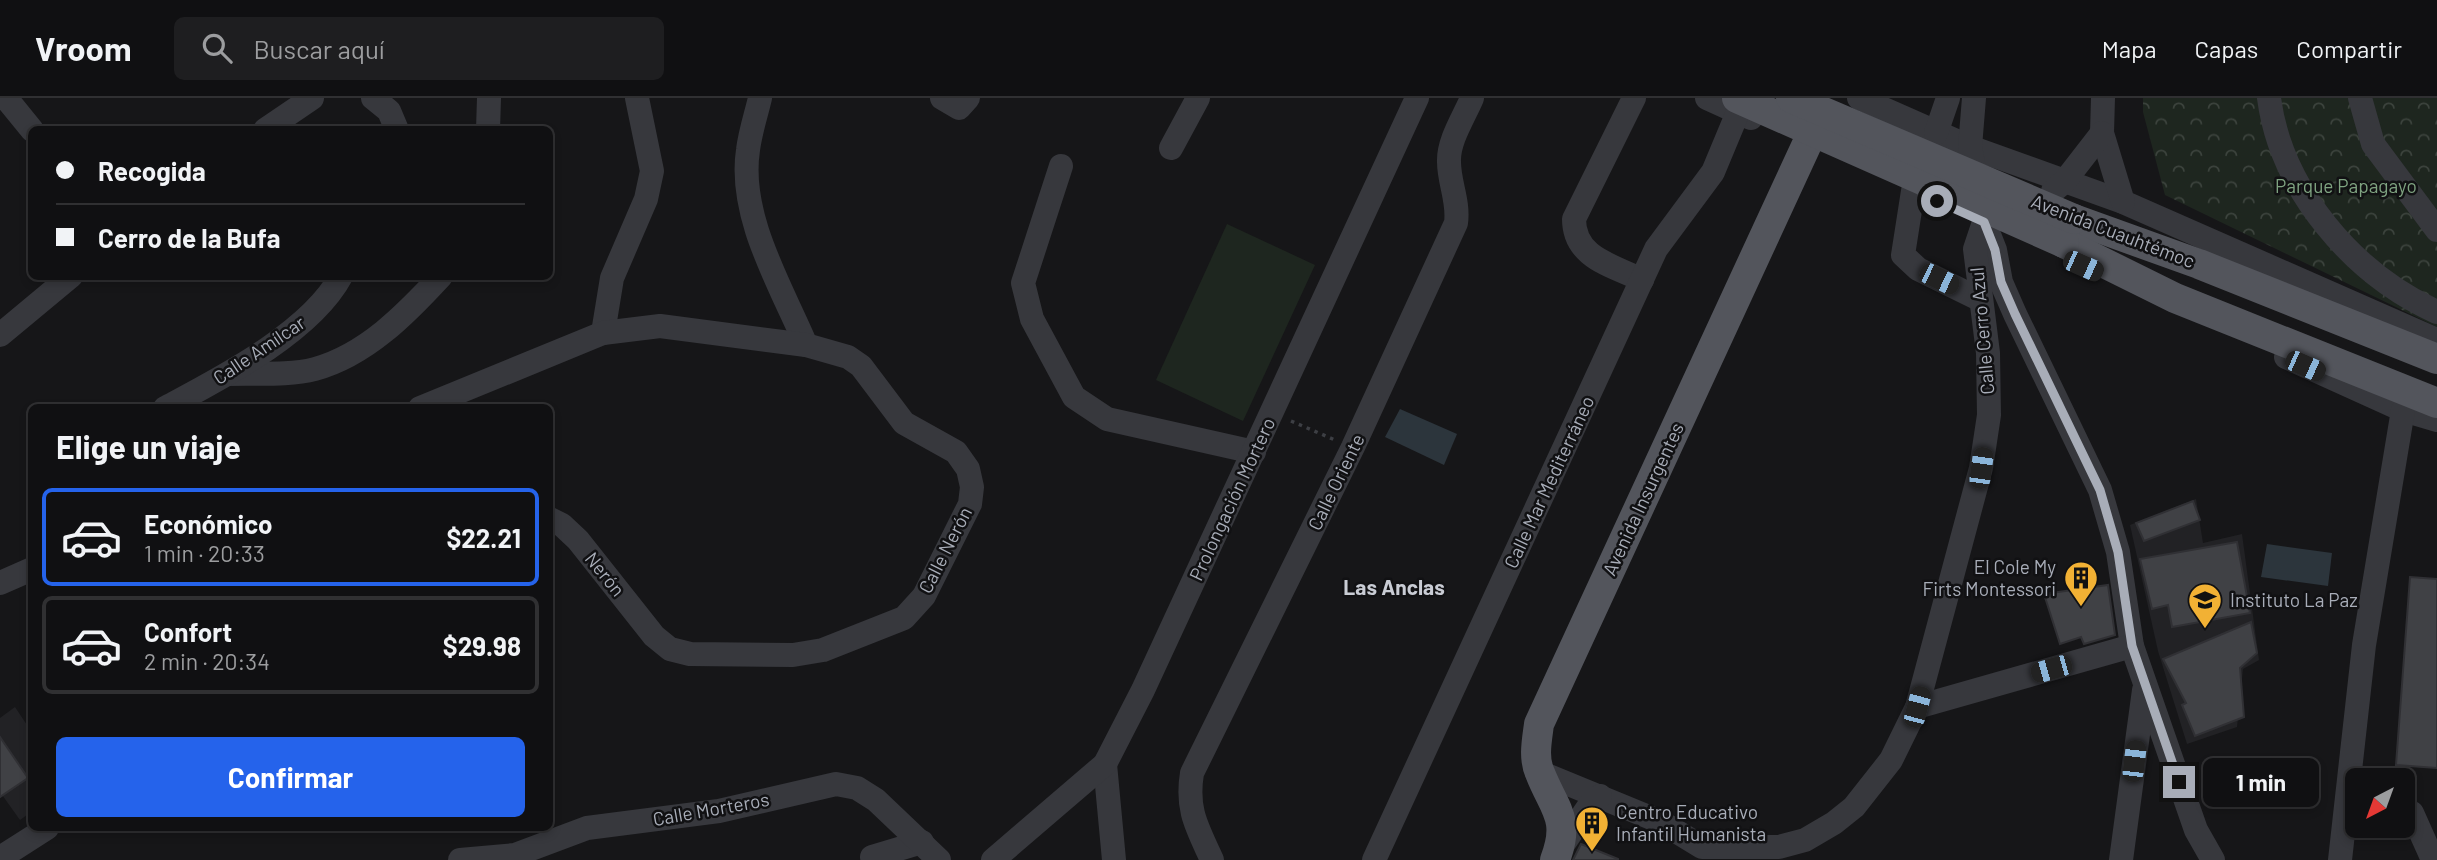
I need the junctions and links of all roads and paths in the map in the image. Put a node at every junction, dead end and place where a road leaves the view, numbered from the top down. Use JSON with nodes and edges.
{"nodes":[{"id":1,"x":6,"y":98,"type":"edge"},
{"id":2,"x":312,"y":98,"type":"edge"},
{"id":3,"x":373,"y":98,"type":"edge"},
{"id":4,"x":489,"y":98,"type":"edge"},
{"id":5,"x":637,"y":98,"type":"edge"},
{"id":6,"x":761,"y":98,"type":"edge"},
{"id":7,"x":942,"y":98,"type":"edge"},
{"id":8,"x":968,"y":98,"type":"edge"},
{"id":9,"x":1198,"y":98,"type":"edge"},
{"id":10,"x":1417,"y":98,"type":"edge"},
{"id":11,"x":1472,"y":98,"type":"edge"},
{"id":12,"x":1634,"y":98,"type":"edge"},
{"id":13,"x":1707,"y":98,"type":"edge"},
{"id":14,"x":1791,"y":98,"type":"edge"},
{"id":15,"x":1859,"y":98,"type":"edge"},
{"id":16,"x":1948,"y":98,"type":"edge"},
{"id":17,"x":1974,"y":98,"type":"edge"},
{"id":18,"x":2102,"y":98,"type":"edge"},
{"id":19,"x":2269,"y":98,"type":"edge"},
{"id":20,"x":2360,"y":98,"type":"edge"},
{"id":21,"x":1738,"y":105,"type":"edge"},
{"id":22,"x":29,"y":126,"type":"edge"},
{"id":23,"x":271,"y":126,"type":"edge"},
{"id":24,"x":395,"y":126,"type":"edge"},
{"id":25,"x":488,"y":126,"type":"edge"},
{"id":26,"x":1936,"y":133,"type":"junction"},
{"id":27,"x":2102,"y":133,"type":"junction"},
{"id":28,"x":1807,"y":144,"type":"junction"},
{"id":29,"x":1171,"y":148,"type":"dead end"},
{"id":30,"x":1970,"y":148,"type":"junction"},
{"id":31,"x":1061,"y":166,"type":"dead end"},
{"id":32,"x":2064,"y":182,"type":"junction"},
{"id":33,"x":1913,"y":191,"type":"junction"},
{"id":34,"x":2123,"y":202,"type":"junction"},
{"id":35,"x":1984,"y":222,"type":"junction"},
{"id":36,"x":2437,"y":230,"type":"edge"},
{"id":37,"x":2069,"y":231,"type":"junction"},
{"id":38,"x":66,"y":280,"type":"edge"},
{"id":39,"x":339,"y":280,"type":"edge"},
{"id":40,"x":437,"y":280,"type":"edge"},
{"id":41,"x":1642,"y":280,"type":"junction"},
{"id":42,"x":1981,"y":300,"type":"junction"},
{"id":43,"x":2437,"y":312,"type":"edge"},
{"id":44,"x":603,"y":333,"type":"junction"},
{"id":45,"x":0,"y":335,"type":"edge"},
{"id":46,"x":2437,"y":340,"type":"edge"},
{"id":47,"x":806,"y":345,"type":"junction"},
{"id":48,"x":2437,"y":359,"type":"edge"},
{"id":49,"x":228,"y":374,"type":"junction"},
{"id":50,"x":2437,"y":402,"type":"edge"},
{"id":51,"x":172,"y":404,"type":"edge"},
{"id":52,"x":430,"y":404,"type":"edge"},
{"id":53,"x":2403,"y":410,"type":"junction"},
{"id":54,"x":1271,"y":413,"type":"junction"},
{"id":55,"x":2437,"y":420,"type":"edge"},
{"id":56,"x":1353,"y":447,"type":"junction"},
{"id":57,"x":1254,"y":452,"type":"junction"},
{"id":58,"x":553,"y":520,"type":"edge"},
{"id":59,"x":28,"y":571,"type":"edge"},
{"id":60,"x":0,"y":583,"type":"edge"},
{"id":61,"x":654,"y":636,"type":"joint"},
{"id":62,"x":2132,"y":646,"type":"junction"},
{"id":63,"x":2144,"y":686,"type":"junction"},
{"id":64,"x":1917,"y":707,"type":"junction"},
{"id":65,"x":1105,"y":764,"type":"junction"},
{"id":66,"x":2354,"y":768,"type":"edge"},
{"id":67,"x":1539,"y":772,"type":"junction"},
{"id":68,"x":1600,"y":796,"type":"junction"},
{"id":69,"x":2415,"y":812,"type":"edge"},
{"id":70,"x":2437,"y":814,"type":"edge"},
{"id":71,"x":2415,"y":825,"type":"edge"},
{"id":72,"x":42,"y":831,"type":"edge"},
{"id":73,"x":2345,"y":837,"type":"edge"},
{"id":74,"x":922,"y":842,"type":"junction"},
{"id":75,"x":1111,"y":852,"type":"edge"},
{"id":76,"x":1700,"y":853,"type":"edge"},
{"id":77,"x":1557,"y":854,"type":"edge"},
{"id":78,"x":872,"y":857,"type":"dead end"},
{"id":79,"x":0,"y":858,"type":"edge"},
{"id":80,"x":460,"y":860,"type":"edge"},
{"id":81,"x":939,"y":860,"type":"edge"},
{"id":82,"x":993,"y":860,"type":"edge"},
{"id":83,"x":1212,"y":860,"type":"edge"},
{"id":84,"x":1374,"y":860,"type":"edge"},
{"id":85,"x":2122,"y":860,"type":"edge"},
{"id":86,"x":2213,"y":860,"type":"edge"},
{"id":87,"x":2340,"y":860,"type":"edge"},
{"id":88,"x":2433,"y":860,"type":"edge"}],
"edges":[{"from":1,"to":22,"type":"street"},
{"from":2,"to":23,"type":"street"},
{"from":3,"to":24,"type":"street"},
{"from":4,"to":25,"type":"street"},
{"from":5,"to":44,"type":"street"},
{"from":6,"to":47,"type":"street"},
{"from":7,"to":8,"type":"street"},
{"from":9,"to":29,"type":"street"},
{"from":10,"to":54,"type":"street","name":"Prolongación Mortero"},
{"from":11,"to":56,"type":"street","name":"Calle Oriente"},
{"from":12,"to":41,"type":"street"},
{"from":13,"to":21,"type":"street"},
{"from":14,"to":37,"type":"main road","name":"Avenida Cuauhtémoc","bridge":true},
{"from":15,"to":26,"type":"street"},
{"from":16,"to":26,"type":"street"},
{"from":17,"to":30,"type":"street","name":"Calle Cerro Azul"},
{"from":18,"to":27,"type":"street"},
{"from":19,"to":43,"type":"street"},
{"from":20,"to":36,"type":"street"},
{"from":21,"to":28,"type":"street"},
{"from":21,"to":37,"type":"main road","name":"Avenida Cuauhtémoc","bridge":true},
{"from":21,"to":41,"type":"street","name":"Calle Mar Mediterráneo"},
{"from":26,"to":30,"type":"street"},
{"from":27,"to":32,"type":"street"},
{"from":27,"to":34,"type":"street"},
{"from":28,"to":33,"type":"street"},
{"from":28,"to":67,"type":"main road","name":"Avenida Insurgentes"},
{"from":30,"to":32,"type":"street"},
{"from":30,"to":35,"type":"street","name":"Calle Cerro Azul"},
{"from":31,"to":57,"type":"street"},
{"from":32,"to":34,"type":"street"},
{"from":32,"to":35,"type":"street"},
{"from":33,"to":35,"type":"street"},
{"from":33,"to":42,"type":"street"},
{"from":34,"to":46,"type":"street"},
{"from":35,"to":42,"type":"street","name":"Calle Cerro Azul"},
{"from":35,"to":53,"type":"street"},
{"from":35,"to":62,"type":"street"},
{"from":37,"to":48,"type":"main road","name":"Avenida Cuauhtémoc"},
{"from":37,"to":50,"type":"main road","name":"Avenida Cuauhtémoc"},
{"from":38,"to":45,"type":"street"},
{"from":39,"to":49,"type":"street","name":"Calle Amílcar"},
{"from":40,"to":49,"type":"street"},
{"from":41,"to":84,"type":"street","name":"Calle Mar Mediterráneo"},
{"from":42,"to":64,"type":"street","name":"Calle Cerro Azul"},
{"from":44,"to":47,"type":"street","name":"Calle Nerón"},
{"from":44,"to":52,"type":"street","name":"Calle Nerón"},
{"from":47,"to":61,"type":"street","name":"Calle Nerón"},
{"from":49,"to":51,"type":"street","name":"Calle Amílcar"},
{"from":53,"to":55,"type":"street"},
{"from":53,"to":66,"type":"street"},
{"from":54,"to":56,"type":"path"},
{"from":54,"to":57,"type":"street","name":"Prolongación Mortero"},
{"from":56,"to":83,"type":"street","name":"Calle Oriente"},
{"from":57,"to":65,"type":"street","name":"Prolongación Mortero"},
{"from":58,"to":61,"type":"street","name":"Nerón"},
{"from":59,"to":60,"type":"street"},
{"from":62,"to":63,"type":"street"},
{"from":62,"to":64,"type":"street"},
{"from":63,"to":85,"type":"street"},
{"from":63,"to":86,"type":"street"},
{"from":64,"to":76,"type":"street","name":"Calle Cerro Azul"},
{"from":65,"to":75,"type":"street"},
{"from":65,"to":82,"type":"street","name":"Prolongación Mortero"},
{"from":67,"to":68,"type":"street","name":"Calle Cerro Azul"},
{"from":67,"to":77,"type":"main road","name":"Avenida Insurgentes"},
{"from":68,"to":76,"type":"street","name":"Calle Cerro Azul"},
{"from":68,"to":77,"type":"street"},
{"from":69,"to":70,"type":"street"},
{"from":71,"to":88,"type":"street"},
{"from":72,"to":79,"type":"street"},
{"from":73,"to":87,"type":"street"},
{"from":74,"to":78,"type":"street"},
{"from":74,"to":80,"type":"street","name":"Calle Morteros"},
{"from":74,"to":81,"type":"street","name":"Calle Morteros"}]}
